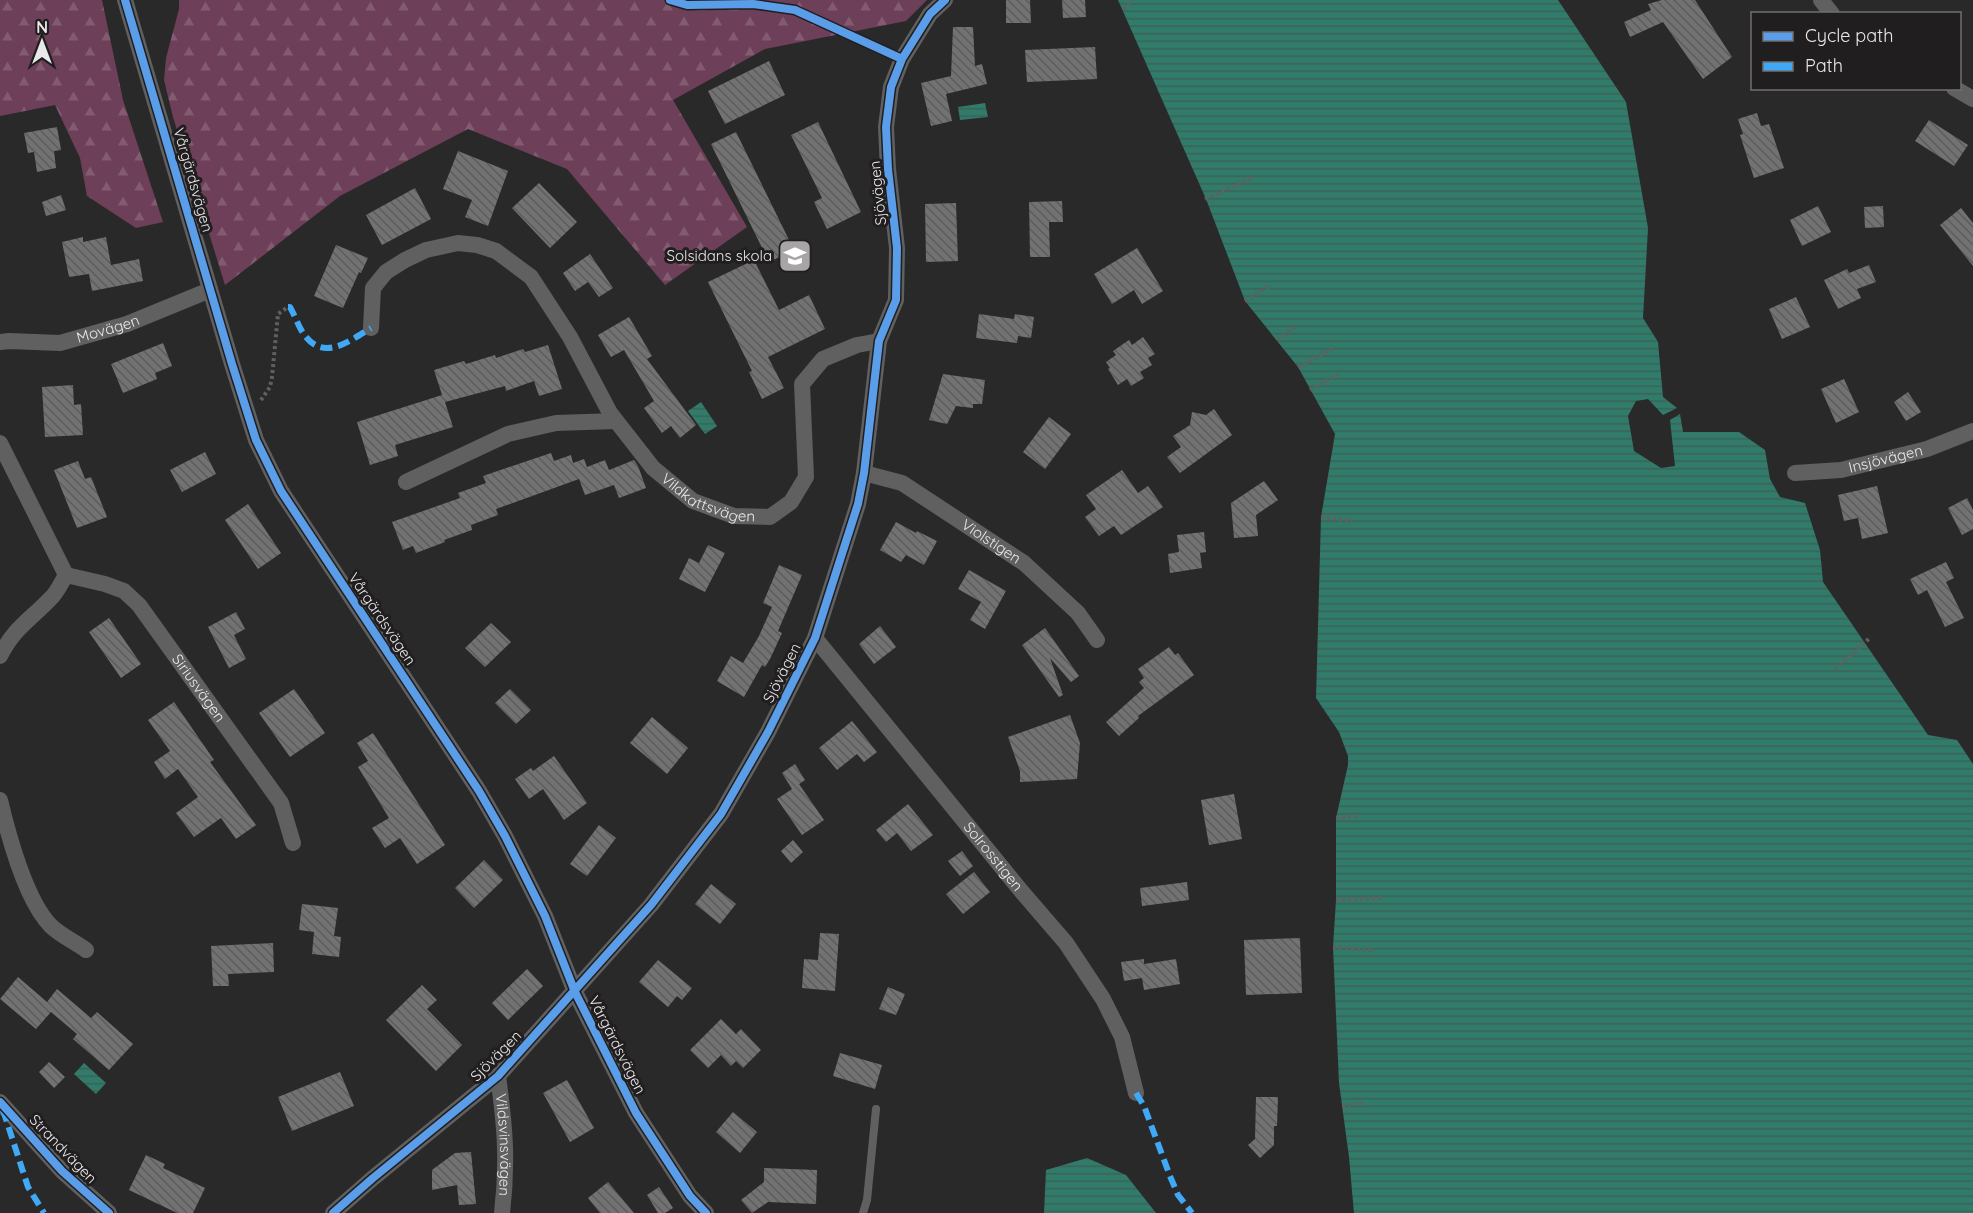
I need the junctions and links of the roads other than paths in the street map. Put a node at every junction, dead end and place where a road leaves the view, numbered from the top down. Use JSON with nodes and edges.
{"nodes":[{"id":1,"x":125,"y":0,"type":"edge"},
{"id":2,"x":945,"y":0,"type":"edge"},
{"id":3,"x":1821,"y":0,"type":"edge"},
{"id":4,"x":1830,"y":12,"type":"edge"},
{"id":5,"x":1957,"y":90,"type":"edge"},
{"id":6,"x":1973,"y":99,"type":"edge"},
{"id":7,"x":210,"y":290,"type":"junction"},
{"id":8,"x":371,"y":328,"type":"dead end"},
{"id":9,"x":879,"y":341,"type":"junction"},
{"id":10,"x":0,"y":342,"type":"edge"},
{"id":11,"x":616,"y":421,"type":"junction"},
{"id":12,"x":1973,"y":431,"type":"edge"},
{"id":13,"x":0,"y":443,"type":"edge"},
{"id":14,"x":864,"y":473,"type":"junction"},
{"id":15,"x":1795,"y":473,"type":"dead end"},
{"id":16,"x":406,"y":483,"type":"dead end"},
{"id":17,"x":66,"y":575,"type":"junction"},
{"id":18,"x":815,"y":638,"type":"junction"},
{"id":19,"x":1096,"y":640,"type":"dead end"},
{"id":20,"x":0,"y":656,"type":"edge"},
{"id":21,"x":0,"y":800,"type":"edge"},
{"id":22,"x":293,"y":843,"type":"dead end"},
{"id":23,"x":86,"y":950,"type":"dead end"},
{"id":24,"x":575,"y":992,"type":"junction"},
{"id":25,"x":498,"y":1076,"type":"junction"},
{"id":26,"x":1136,"y":1094,"type":"dead end"},
{"id":27,"x":0,"y":1102,"type":"edge"},
{"id":28,"x":876,"y":1109,"type":"dead end"},
{"id":29,"x":109,"y":1213,"type":"edge"},
{"id":30,"x":333,"y":1213,"type":"edge"},
{"id":31,"x":502,"y":1213,"type":"edge"},
{"id":32,"x":706,"y":1213,"type":"edge"},
{"id":33,"x":863,"y":1213,"type":"edge"}],
"edges":[{"from":1,"to":7,"type":"street","name":"Vårgärdsvägen"},
{"from":2,"to":9,"type":"street","name":"Sjövägen"},
{"from":3,"to":4,"type":"street"},
{"from":5,"to":6,"type":"street"},
{"from":7,"to":10,"type":"street","name":"Movägen"},
{"from":7,"to":24,"type":"street","name":"Vårgärdsvägen"},
{"from":8,"to":11,"type":"street","name":"Vildkattsvägen"},
{"from":9,"to":11,"type":"street","name":"Vildkattsvägen"},
{"from":9,"to":14,"type":"street","name":"Sjövägen"},
{"from":11,"to":16,"type":"street"},
{"from":12,"to":15,"type":"street","name":"Insjövägen"},
{"from":13,"to":17,"type":"street"},
{"from":14,"to":18,"type":"street","name":"Sjövägen"},
{"from":14,"to":19,"type":"street","name":"Violstigen"},
{"from":17,"to":20,"type":"street"},
{"from":17,"to":22,"type":"street","name":"Siriusvägen"},
{"from":18,"to":24,"type":"street","name":"Sjövägen"},
{"from":18,"to":26,"type":"street","name":"Solrosstigen"},
{"from":21,"to":23,"type":"street"},
{"from":24,"to":25,"type":"street","name":"Sjövägen"},
{"from":24,"to":32,"type":"street","name":"Vårgärdsvägen"},
{"from":25,"to":30,"type":"street","name":"Sjövägen"},
{"from":25,"to":31,"type":"street","name":"Vildsvinsvägen"},
{"from":27,"to":29,"type":"street","name":"Strandvägen"},
{"from":28,"to":33,"type":"lane"}]}
